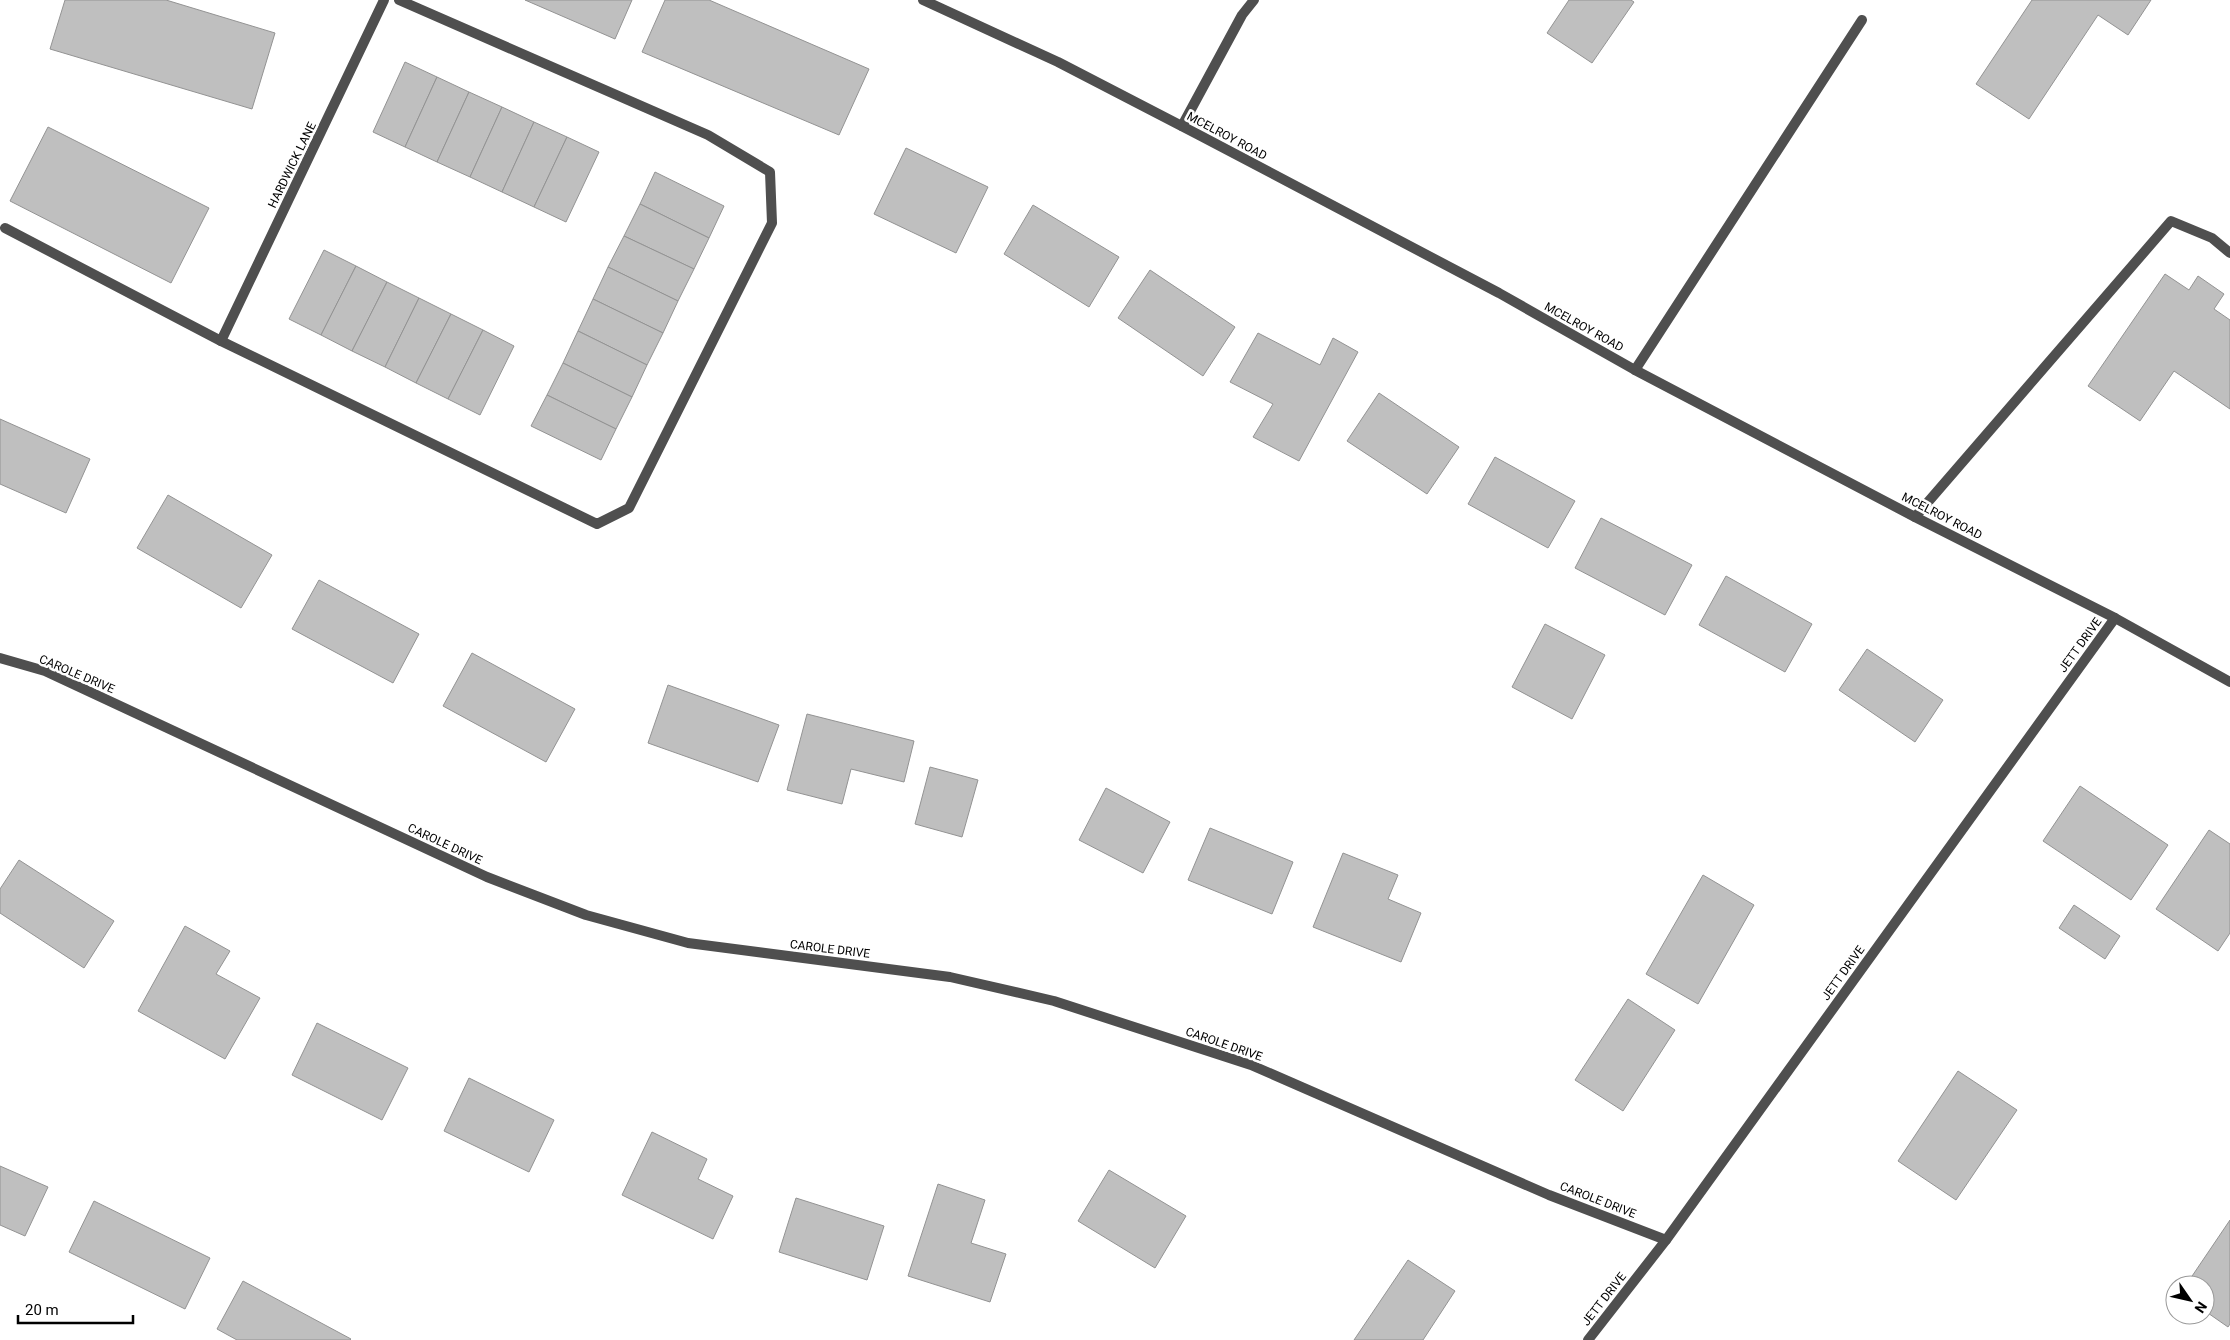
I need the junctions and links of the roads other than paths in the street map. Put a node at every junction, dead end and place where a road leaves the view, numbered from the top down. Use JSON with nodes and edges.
{"nodes":[{"id":1,"x":384,"y":0,"type":"edge"},
{"id":2,"x":400,"y":0,"type":"edge"},
{"id":3,"x":923,"y":0,"type":"edge"},
{"id":4,"x":1254,"y":0,"type":"edge"},
{"id":5,"x":1862,"y":20,"type":"dead end"},
{"id":6,"x":1182,"y":126,"type":"junction"},
{"id":7,"x":5,"y":228,"type":"dead end"},
{"id":8,"x":2230,"y":254,"type":"edge"},
{"id":9,"x":221,"y":341,"type":"junction"},
{"id":10,"x":1635,"y":370,"type":"junction"},
{"id":11,"x":1915,"y":517,"type":"junction"},
{"id":12,"x":2115,"y":618,"type":"junction"},
{"id":13,"x":0,"y":658,"type":"edge"},
{"id":14,"x":2230,"y":682,"type":"edge"},
{"id":15,"x":1666,"y":1240,"type":"junction"},
{"id":16,"x":1588,"y":1340,"type":"edge"}],
"edges":[{"from":1,"to":9,"type":"street","name":"HARDWICK LANE"},
{"from":2,"to":9,"type":"street"},
{"from":3,"to":6,"type":"street","name":"MCELROY ROAD"},
{"from":4,"to":6,"type":"street"},
{"from":5,"to":10,"type":"street"},
{"from":6,"to":10,"type":"street","name":"MCELROY ROAD"},
{"from":7,"to":9,"type":"street"},
{"from":8,"to":11,"type":"street"},
{"from":10,"to":11,"type":"street","name":"MCELROY ROAD"},
{"from":11,"to":12,"type":"street","name":"MCELROY ROAD"},
{"from":12,"to":14,"type":"street","name":"MCELROY ROAD"},
{"from":12,"to":15,"type":"street","name":"JETT DRIVE"},
{"from":13,"to":15,"type":"street","name":"CAROLE DRIVE"},
{"from":15,"to":16,"type":"street","name":"JETT DRIVE"}]}
